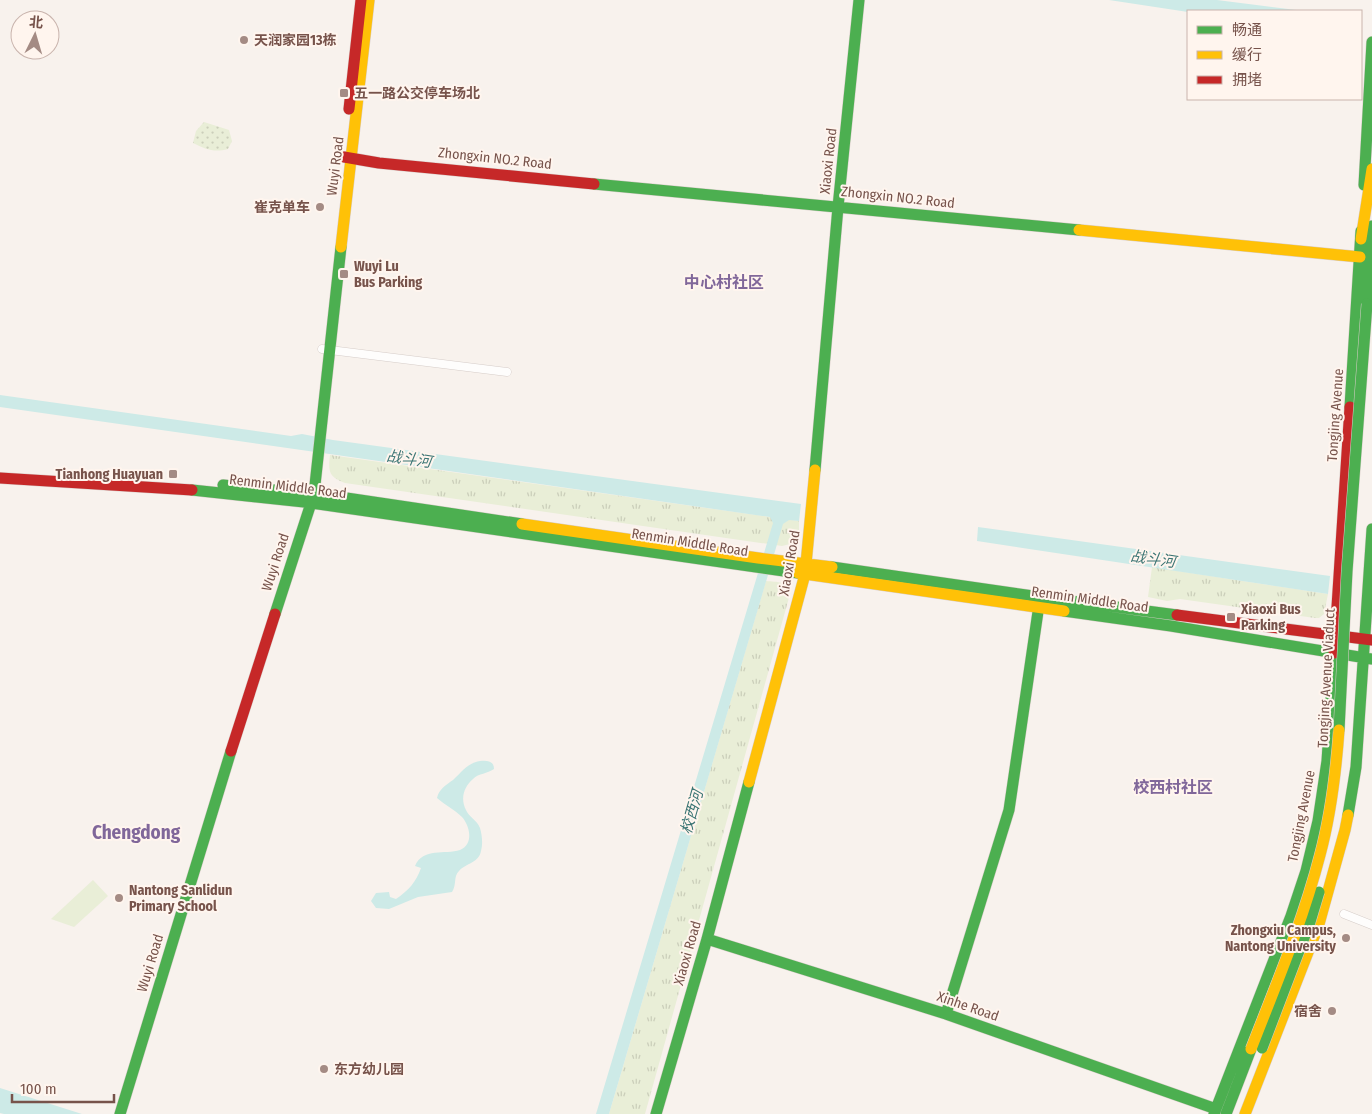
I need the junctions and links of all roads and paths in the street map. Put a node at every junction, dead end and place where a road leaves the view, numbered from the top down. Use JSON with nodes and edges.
{"nodes":[{"id":1,"x":361,"y":0,"type":"edge"},
{"id":2,"x":369,"y":0,"type":"edge"},
{"id":3,"x":859,"y":0,"type":"edge"},
{"id":4,"x":1372,"y":42,"type":"edge"},
{"id":5,"x":348,"y":158,"type":"junction"},
{"id":6,"x":1372,"y":170,"type":"edge"},
{"id":7,"x":838,"y":207,"type":"junction"},
{"id":8,"x":1372,"y":226,"type":"edge"},
{"id":9,"x":1361,"y":239,"type":"junction"},
{"id":10,"x":1360,"y":258,"type":"junction"},
{"id":11,"x":322,"y":349,"type":"junction"},
{"id":12,"x":1372,"y":368,"type":"edge"},
{"id":13,"x":507,"y":372,"type":"dead end"},
{"id":14,"x":317,"y":436,"type":"junction"},
{"id":15,"x":0,"y":470,"type":"edge"},
{"id":16,"x":0,"y":478,"type":"edge"},
{"id":17,"x":309,"y":498,"type":"junction"},
{"id":18,"x":1372,"y":529,"type":"edge"},
{"id":19,"x":806,"y":569,"type":"junction"},
{"id":20,"x":1039,"y":602,"type":"junction"},
{"id":21,"x":1335,"y":636,"type":"junction"},
{"id":22,"x":1368,"y":640,"type":"edge"},
{"id":23,"x":1334,"y":652,"type":"junction"},
{"id":24,"x":1367,"y":658,"type":"edge"},
{"id":25,"x":1330,"y":716,"type":"junction"},
{"id":26,"x":1360,"y":718,"type":"junction"},
{"id":27,"x":1344,"y":914,"type":"dead end"},
{"id":28,"x":1372,"y":925,"type":"edge"},
{"id":29,"x":708,"y":939,"type":"junction"},
{"id":30,"x":946,"y":1014,"type":"junction"},
{"id":31,"x":1255,"y":1051,"type":"junction"},
{"id":32,"x":1218,"y":1112,"type":"edge"},
{"id":33,"x":112,"y":1114,"type":"edge"},
{"id":34,"x":120,"y":1114,"type":"edge"},
{"id":35,"x":656,"y":1114,"type":"edge"},
{"id":36,"x":1236,"y":1114,"type":"edge"},
{"id":37,"x":1245,"y":1114,"type":"edge"}],
"edges":[{"from":1,"to":5,"type":"main road","name":"Wuyi Road"},
{"from":2,"to":5,"type":"main road","name":"Wuyi Road"},
{"from":3,"to":7,"type":"main road","name":"Xiaoxi Road"},
{"from":4,"to":9,"type":"main road"},
{"from":5,"to":7,"type":"main road","name":"Zhongxin NO.2 Road"},
{"from":5,"to":11,"type":"main road","name":"Wuyi Road"},
{"from":5,"to":14,"type":"main road","name":"Wuyi Road"},
{"from":6,"to":9,"type":"main road"},
{"from":7,"to":10,"type":"main road","name":"Zhongxin NO.2 Road"},
{"from":7,"to":19,"type":"main road","name":"Xiaoxi Road"},
{"from":8,"to":31,"type":"main road","name":"Tongjing Avenue Viaduct","bridge":true},
{"from":9,"to":10,"type":"main road","name":"Tongjing Avenue"},
{"from":10,"to":21,"type":"main road","name":"Tongjing Avenue"},
{"from":11,"to":13,"type":"street"},
{"from":11,"to":14,"type":"main road","name":"Wuyi Road"},
{"from":12,"to":31,"type":"main road","name":"Tongjing Avenue Viaduct","bridge":true},
{"from":14,"to":17,"type":"main road","name":"Wuyi Road"},
{"from":15,"to":17,"type":"main road","name":"Renmin Middle Road"},
{"from":16,"to":17,"type":"main road","name":"Renmin Middle Road"},
{"from":17,"to":19,"type":"main road","name":"Renmin Middle Road"},
{"from":17,"to":33,"type":"main road","name":"Wuyi Road"},
{"from":17,"to":34,"type":"main road","name":"Wuyi Road"},
{"from":18,"to":22,"type":"main road"},
{"from":19,"to":20,"type":"main road","name":"Renmin Middle Road"},
{"from":19,"to":29,"type":"main road","name":"Xiaoxi Road"},
{"from":20,"to":21,"type":"main road","name":"Renmin Middle Road"},
{"from":20,"to":23,"type":"main road","name":"Renmin Middle Road"},
{"from":20,"to":30,"type":"main road"},
{"from":21,"to":22,"type":"main road","name":"Renmin Middle Road"},
{"from":21,"to":23,"type":"main road","name":"Tongjing Avenue"},
{"from":22,"to":24,"type":"main road"},
{"from":23,"to":24,"type":"main road","name":"Renmin Middle Road"},
{"from":23,"to":25,"type":"main road","name":"Tongjing Avenue"},
{"from":24,"to":26,"type":"main road"},
{"from":25,"to":26,"type":"main road"},
{"from":25,"to":32,"type":"main road","name":"Tongjing Avenue"},
{"from":26,"to":37,"type":"main road"},
{"from":27,"to":28,"type":"street"},
{"from":29,"to":30,"type":"main road","name":"Xinhe Road"},
{"from":29,"to":35,"type":"main road","name":"Xiaoxi Road"},
{"from":30,"to":32,"type":"main road","name":"Xinhe Road"},
{"from":31,"to":32,"type":"main road","name":"Tongjing Avenue Viaduct"},
{"from":31,"to":36,"type":"main road","name":"Tongjing Avenue Viaduct"}]}
